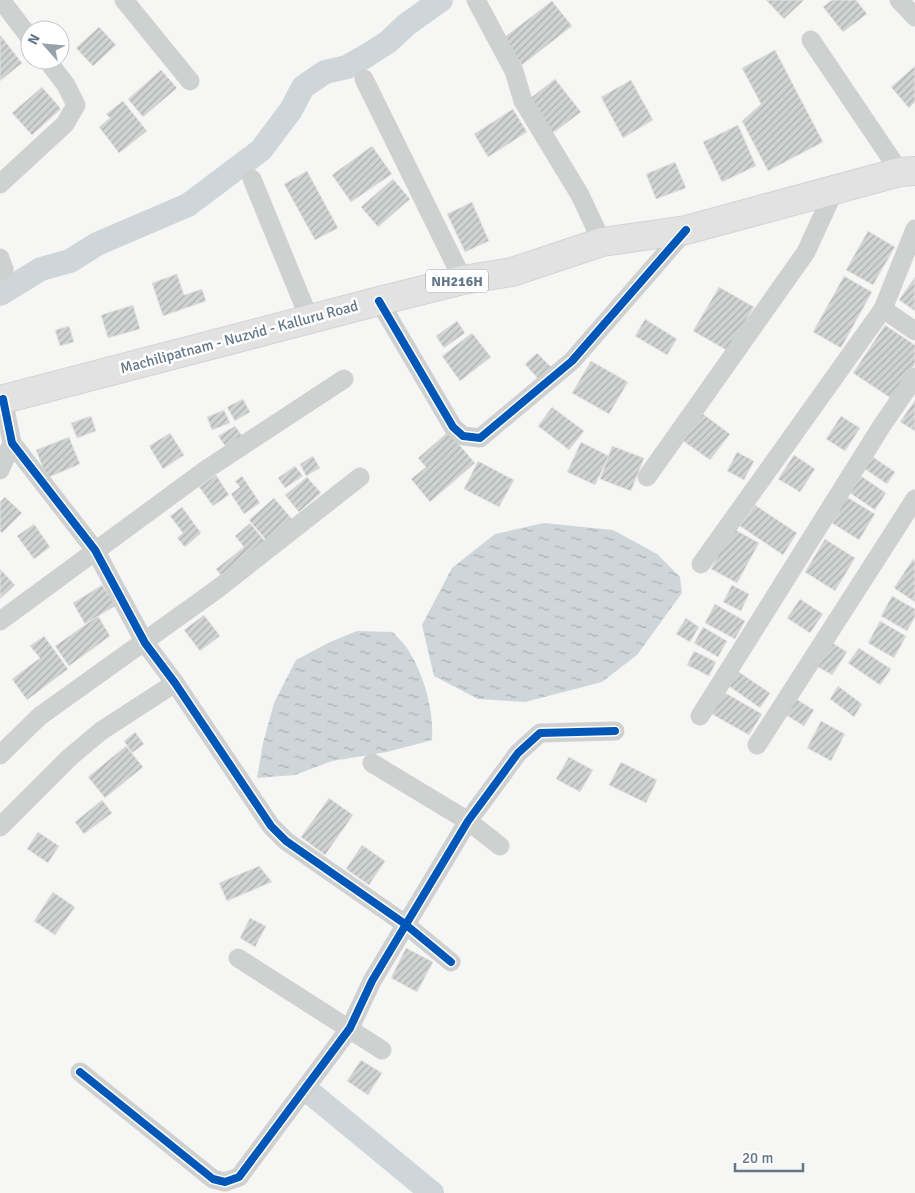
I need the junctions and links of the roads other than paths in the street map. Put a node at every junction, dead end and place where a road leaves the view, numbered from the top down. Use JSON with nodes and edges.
{"nodes":[{"id":1,"x":1,"y":0,"type":"edge"},
{"id":2,"x":124,"y":0,"type":"edge"},
{"id":3,"x":476,"y":0,"type":"edge"},
{"id":4,"x":899,"y":0,"type":"edge"},
{"id":5,"x":915,"y":17,"type":"edge"},
{"id":6,"x":20,"y":25,"type":"edge"},
{"id":7,"x":811,"y":40,"type":"dead end"},
{"id":8,"x":55,"y":70,"type":"edge"},
{"id":9,"x":364,"y":79,"type":"dead end"},
{"id":10,"x":190,"y":81,"type":"dead end"},
{"id":11,"x":907,"y":171,"type":"edge"},
{"id":12,"x":252,"y":179,"type":"dead end"},
{"id":13,"x":0,"y":184,"type":"edge"},
{"id":14,"x":834,"y":191,"type":"junction"},
{"id":15,"x":915,"y":229,"type":"edge"},
{"id":16,"x":686,"y":230,"type":"junction"},
{"id":17,"x":602,"y":242,"type":"junction"},
{"id":18,"x":0,"y":258,"type":"edge"},
{"id":19,"x":0,"y":272,"type":"edge"},
{"id":20,"x":462,"y":280,"type":"junction"},
{"id":21,"x":379,"y":301,"type":"junction"},
{"id":22,"x":883,"y":309,"type":"junction"},
{"id":23,"x":309,"y":318,"type":"junction"},
{"id":24,"x":915,"y":331,"type":"edge"},
{"id":25,"x":915,"y":377,"type":"edge"},
{"id":26,"x":344,"y":378,"type":"dead end"},
{"id":27,"x":1,"y":399,"type":"edge"},
{"id":28,"x":12,"y":443,"type":"junction"},
{"id":29,"x":0,"y":470,"type":"edge"},
{"id":30,"x":646,"y":476,"type":"dead end"},
{"id":31,"x":360,"y":477,"type":"dead end"},
{"id":32,"x":915,"y":499,"type":"edge"},
{"id":33,"x":95,"y":550,"type":"junction"},
{"id":34,"x":701,"y":564,"type":"dead end"},
{"id":35,"x":0,"y":621,"type":"edge"},
{"id":36,"x":145,"y":643,"type":"junction"},
{"id":37,"x":175,"y":683,"type":"junction"},
{"id":38,"x":700,"y":716,"type":"dead end"},
{"id":39,"x":615,"y":731,"type":"dead end"},
{"id":40,"x":757,"y":745,"type":"dead end"},
{"id":41,"x":0,"y":755,"type":"edge"},
{"id":42,"x":372,"y":763,"type":"dead end"},
{"id":43,"x":468,"y":821,"type":"junction"},
{"id":44,"x":0,"y":827,"type":"edge"},
{"id":45,"x":500,"y":846,"type":"dead end"},
{"id":46,"x":405,"y":924,"type":"junction"},
{"id":47,"x":238,"y":958,"type":"dead end"},
{"id":48,"x":451,"y":962,"type":"dead end"},
{"id":49,"x":350,"y":1028,"type":"junction"},
{"id":50,"x":382,"y":1050,"type":"dead end"},
{"id":51,"x":80,"y":1072,"type":"dead end"}],
"edges":[{"from":1,"to":6,"type":"street"},
{"from":2,"to":10,"type":"street"},
{"from":3,"to":17,"type":"street"},
{"from":4,"to":5,"type":"street"},
{"from":7,"to":11,"type":"street"},
{"from":8,"to":13,"type":"street"},
{"from":9,"to":20,"type":"street"},
{"from":11,"to":14,"type":"highway","name":"Machilipatnam - Nuzvid - Kalluru Road","number":"NH216H"},
{"from":12,"to":23,"type":"street"},
{"from":14,"to":16,"type":"highway","name":"Machilipatnam - Nuzvid - Kalluru Road","number":"NH216H"},
{"from":14,"to":30,"type":"street"},
{"from":15,"to":22,"type":"street"},
{"from":16,"to":17,"type":"highway","name":"Machilipatnam - Nuzvid - Kalluru Road","number":"NH216H"},
{"from":16,"to":21,"type":"street"},
{"from":17,"to":20,"type":"highway","name":"Machilipatnam - Nuzvid - Kalluru Road","number":"NH216H"},
{"from":18,"to":19,"type":"street"},
{"from":20,"to":21,"type":"highway","name":"Machilipatnam - Nuzvid - Kalluru Road","number":"NH216H"},
{"from":21,"to":23,"type":"highway","name":"Machilipatnam - Nuzvid - Kalluru Road","number":"NH216H"},
{"from":22,"to":24,"type":"street"},
{"from":22,"to":34,"type":"street"},
{"from":23,"to":27,"type":"highway","name":"Machilipatnam - Nuzvid - Kalluru Road","number":"NH216H"},
{"from":25,"to":38,"type":"street"},
{"from":26,"to":33,"type":"street"},
{"from":27,"to":28,"type":"street"},
{"from":28,"to":29,"type":"street"},
{"from":28,"to":33,"type":"street"},
{"from":31,"to":36,"type":"street"},
{"from":32,"to":40,"type":"street"},
{"from":33,"to":35,"type":"street"},
{"from":33,"to":36,"type":"street"},
{"from":36,"to":37,"type":"street"},
{"from":36,"to":41,"type":"street"},
{"from":37,"to":44,"type":"street"},
{"from":37,"to":46,"type":"street"},
{"from":39,"to":43,"type":"street"},
{"from":42,"to":43,"type":"street"},
{"from":43,"to":45,"type":"street"},
{"from":43,"to":46,"type":"street"},
{"from":46,"to":48,"type":"street"},
{"from":46,"to":49,"type":"street"},
{"from":47,"to":49,"type":"street"},
{"from":49,"to":50,"type":"street"},
{"from":49,"to":51,"type":"street"}]}
